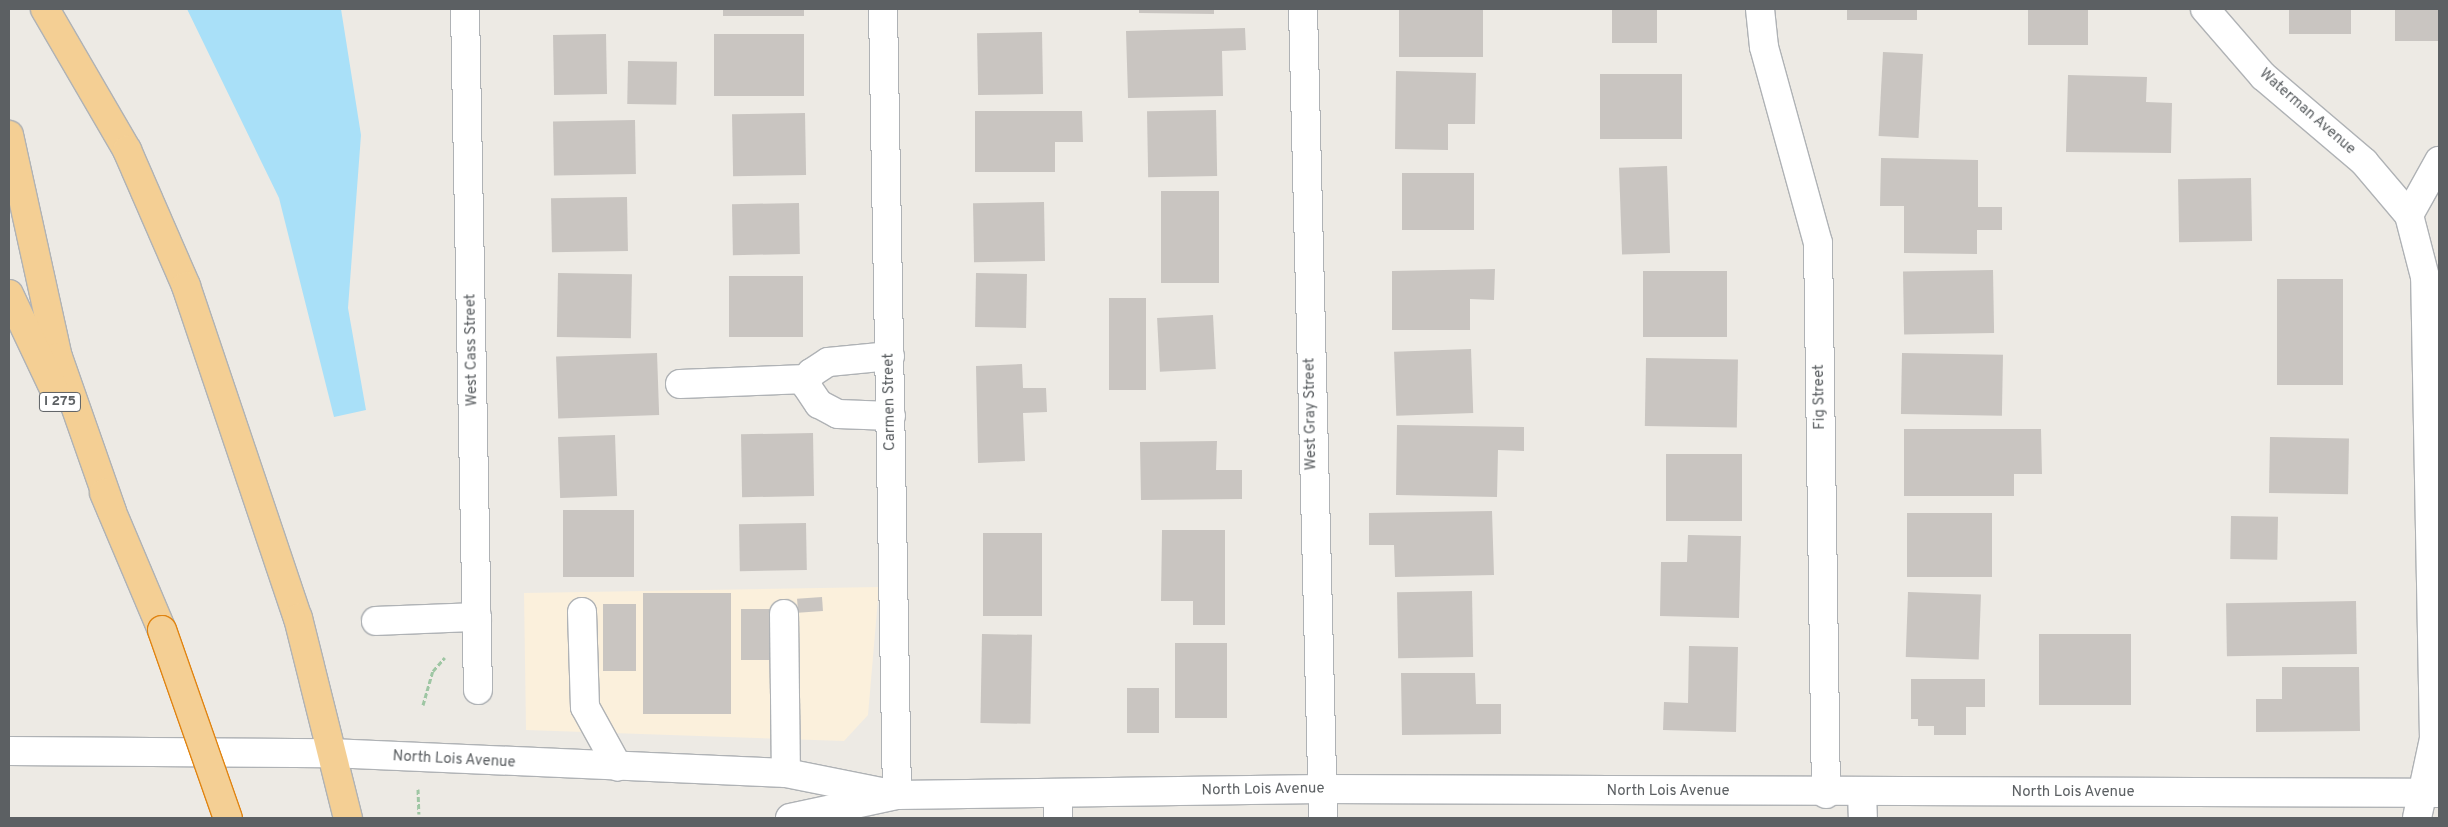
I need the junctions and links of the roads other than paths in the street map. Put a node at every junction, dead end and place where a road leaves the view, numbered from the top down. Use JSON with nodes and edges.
{"nodes":[{"id":1,"x":46,"y":9,"type":"edge"},
{"id":2,"x":465,"y":9,"type":"edge"},
{"id":3,"x":884,"y":9,"type":"edge"},
{"id":4,"x":1303,"y":9,"type":"edge"},
{"id":5,"x":1760,"y":9,"type":"edge"},
{"id":6,"x":2205,"y":9,"type":"edge"},
{"id":7,"x":9,"y":135,"type":"edge"},
{"id":8,"x":2439,"y":161,"type":"edge"},
{"id":9,"x":2409,"y":215,"type":"junction"},
{"id":10,"x":2432,"y":277,"type":"edge"},
{"id":11,"x":9,"y":294,"type":"edge"},
{"id":12,"x":890,"y":356,"type":"junction"},
{"id":13,"x":806,"y":378,"type":"junction"},
{"id":14,"x":680,"y":384,"type":"dead end"},
{"id":15,"x":891,"y":416,"type":"junction"},
{"id":16,"x":112,"y":510,"type":"junction"},
{"id":17,"x":2435,"y":601,"type":"edge"},
{"id":18,"x":582,"y":612,"type":"dead end"},
{"id":19,"x":784,"y":614,"type":"dead end"},
{"id":20,"x":477,"y":617,"type":"junction"},
{"id":21,"x":376,"y":621,"type":"dead end"},
{"id":22,"x":478,"y":690,"type":"dead end"},
{"id":23,"x":9,"y":751,"type":"edge"},
{"id":24,"x":330,"y":753,"type":"junction"},
{"id":25,"x":618,"y":767,"type":"junction"},
{"id":26,"x":786,"y":773,"type":"junction"},
{"id":27,"x":1321,"y":789,"type":"junction"},
{"id":28,"x":1826,"y":794,"type":"junction"},
{"id":29,"x":897,"y":795,"type":"junction"},
{"id":30,"x":2426,"y":801,"type":"edge"},
{"id":31,"x":1058,"y":806,"type":"edge"},
{"id":32,"x":1862,"y":806,"type":"edge"},
{"id":33,"x":228,"y":818,"type":"edge"},
{"id":34,"x":348,"y":818,"type":"edge"},
{"id":35,"x":790,"y":818,"type":"edge"},
{"id":36,"x":1323,"y":818,"type":"edge"}],
"edges":[{"from":1,"to":24,"type":"highway"},
{"from":2,"to":20,"type":"street","name":"West Cass Street"},
{"from":3,"to":12,"type":"street","name":"Carmen Street"},
{"from":4,"to":27,"type":"street","name":"West Gray Street"},
{"from":5,"to":28,"type":"street","name":"Fig Street"},
{"from":6,"to":9,"type":"street","name":"Waterman Avenue"},
{"from":7,"to":16,"type":"highway"},
{"from":8,"to":9,"type":"street"},
{"from":9,"to":10,"type":"street"},
{"from":10,"to":17,"type":"street"},
{"from":11,"to":16,"type":"highway","number":"I 275"},
{"from":12,"to":13,"type":"street"},
{"from":12,"to":15,"type":"street","name":"Carmen Street"},
{"from":13,"to":14,"type":"street"},
{"from":13,"to":15,"type":"street"},
{"from":15,"to":29,"type":"street","name":"Carmen Street"},
{"from":16,"to":33,"type":"highway","number":"I 275","bridge":true},
{"from":17,"to":30,"type":"street"},
{"from":18,"to":25,"type":"street"},
{"from":19,"to":26,"type":"street"},
{"from":20,"to":21,"type":"street"},
{"from":20,"to":22,"type":"street","name":"West Cass Street"},
{"from":23,"to":24,"type":"street","name":"North Lois Avenue"},
{"from":24,"to":25,"type":"street","name":"North Lois Avenue"},
{"from":24,"to":34,"type":"highway"},
{"from":25,"to":26,"type":"street","name":"North Lois Avenue"},
{"from":26,"to":29,"type":"street","name":"North Lois Avenue"},
{"from":27,"to":28,"type":"street","name":"North Lois Avenue"},
{"from":27,"to":31,"type":"street","name":"North Lois Avenue"},
{"from":27,"to":36,"type":"street","name":"West Gray Street"},
{"from":28,"to":32,"type":"street","name":"North Lois Avenue"},
{"from":29,"to":31,"type":"street","name":"North Lois Avenue"},
{"from":29,"to":35,"type":"street","name":"North Lois Avenue"},
{"from":30,"to":32,"type":"street","name":"North Lois Avenue"}]}
